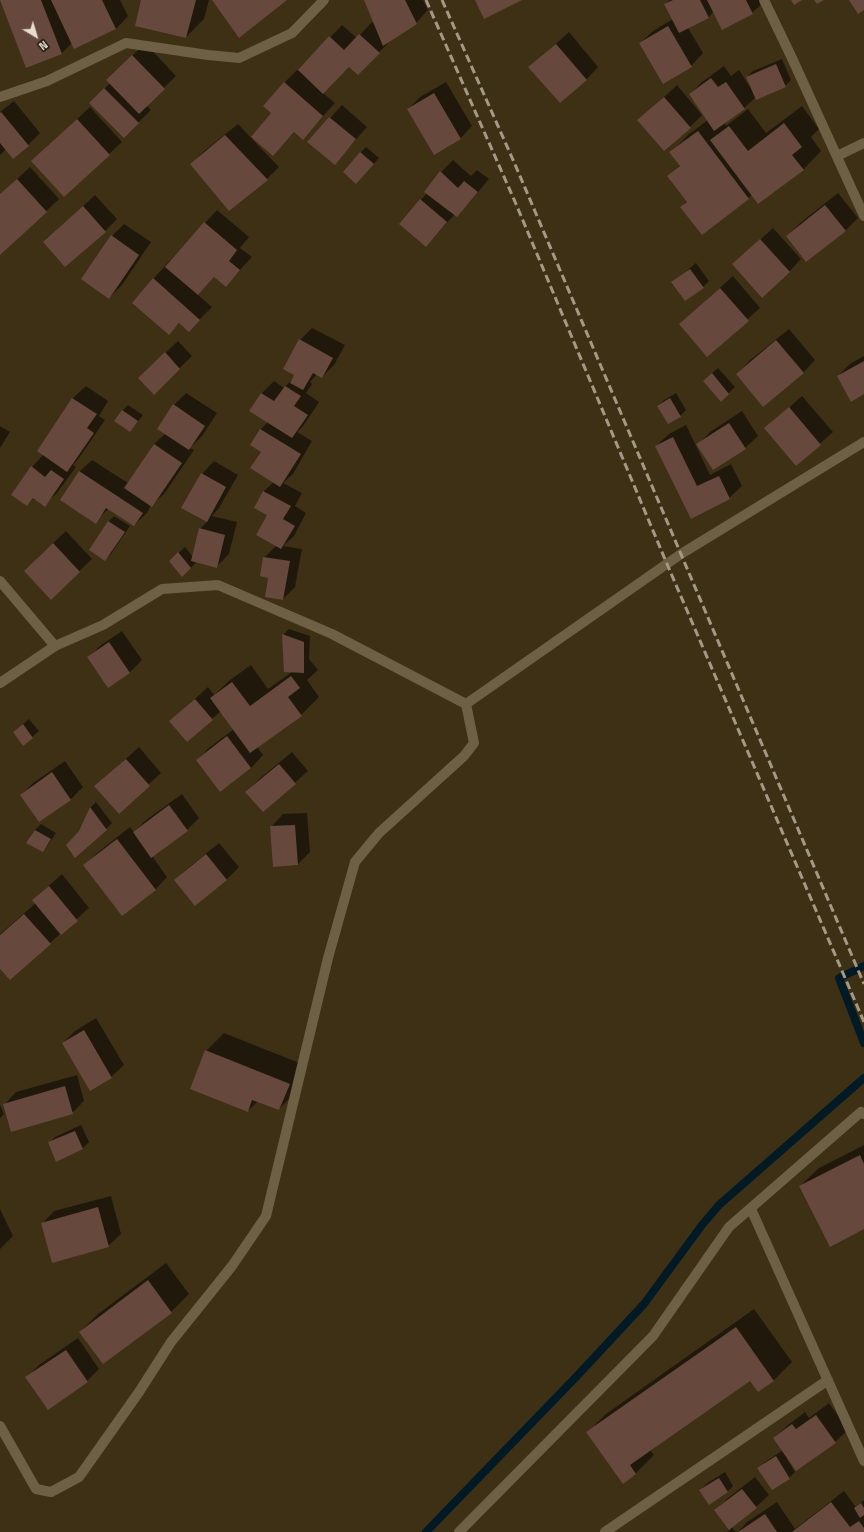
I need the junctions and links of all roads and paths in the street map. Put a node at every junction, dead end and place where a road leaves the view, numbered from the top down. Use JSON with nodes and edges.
{"nodes":[{"id":1,"x":324,"y":0,"type":"edge"},
{"id":2,"x":764,"y":0,"type":"edge"},
{"id":3,"x":0,"y":97,"type":"edge"},
{"id":4,"x":864,"y":142,"type":"edge"},
{"id":5,"x":837,"y":156,"type":"junction"},
{"id":6,"x":864,"y":216,"type":"edge"},
{"id":7,"x":864,"y":442,"type":"edge"},
{"id":8,"x":0,"y":580,"type":"edge"},
{"id":9,"x":56,"y":646,"type":"junction"},
{"id":10,"x":0,"y":683,"type":"edge"},
{"id":11,"x":466,"y":704,"type":"junction"},
{"id":12,"x":864,"y":1114,"type":"edge"},
{"id":13,"x":751,"y":1209,"type":"junction"},
{"id":14,"x":828,"y":1380,"type":"junction"},
{"id":15,"x":0,"y":1426,"type":"edge"},
{"id":16,"x":864,"y":1462,"type":"edge"},
{"id":17,"x":459,"y":1532,"type":"edge"},
{"id":18,"x":605,"y":1532,"type":"edge"}],
"edges":[{"from":1,"to":3,"type":"street"},
{"from":2,"to":5,"type":"street"},
{"from":4,"to":5,"type":"street"},
{"from":5,"to":6,"type":"street"},
{"from":7,"to":11,"type":"street"},
{"from":8,"to":9,"type":"street"},
{"from":9,"to":10,"type":"street"},
{"from":9,"to":11,"type":"street"},
{"from":11,"to":15,"type":"street"},
{"from":12,"to":13,"type":"street"},
{"from":13,"to":14,"type":"street"},
{"from":13,"to":17,"type":"street"},
{"from":14,"to":16,"type":"street"},
{"from":14,"to":18,"type":"street"}]}
